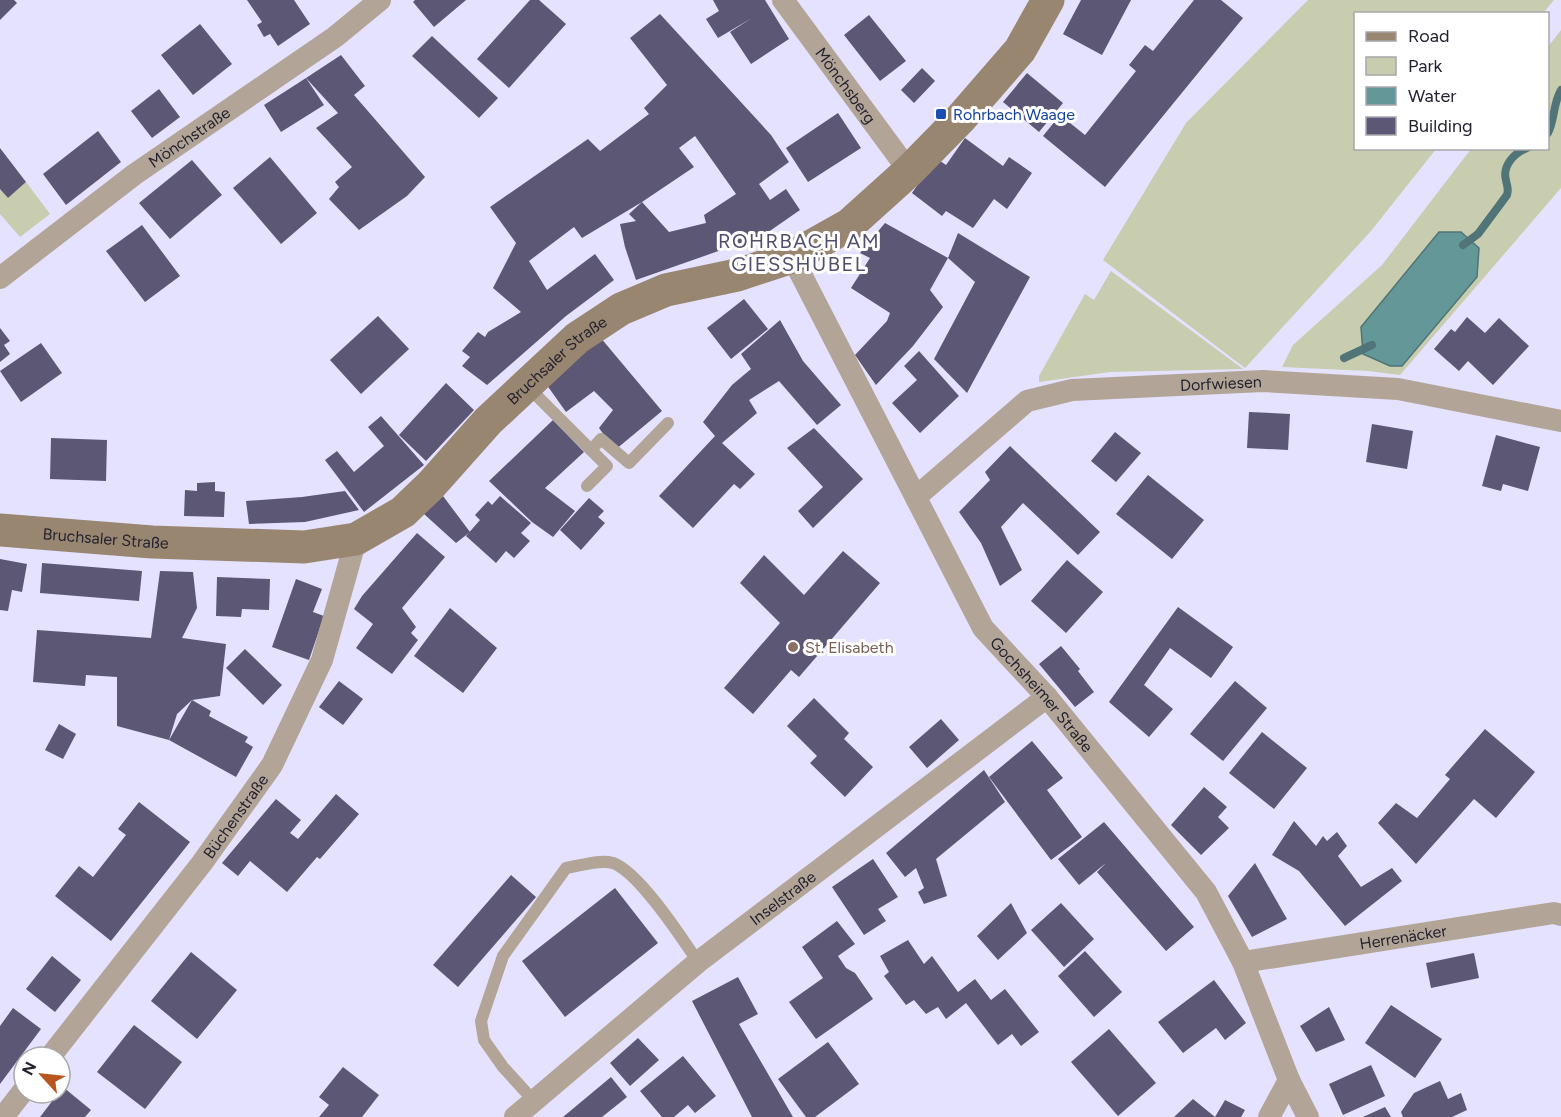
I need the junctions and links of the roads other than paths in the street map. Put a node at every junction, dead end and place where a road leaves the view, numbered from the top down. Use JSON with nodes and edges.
{"nodes":[{"id":1,"x":380,"y":0,"type":"edge"},
{"id":2,"x":783,"y":0,"type":"edge"},
{"id":3,"x":1048,"y":0,"type":"edge"},
{"id":4,"x":909,"y":171,"type":"junction"},
{"id":5,"x":792,"y":257,"type":"junction"},
{"id":6,"x":0,"y":278,"type":"edge"},
{"id":7,"x":526,"y":385,"type":"junction"},
{"id":8,"x":1561,"y":420,"type":"edge"},
{"id":9,"x":668,"y":423,"type":"dead end"},
{"id":10,"x":591,"y":450,"type":"junction"},
{"id":11,"x":586,"y":486,"type":"dead end"},
{"id":12,"x":916,"y":497,"type":"junction"},
{"id":13,"x":0,"y":530,"type":"edge"},
{"id":14,"x":356,"y":539,"type":"junction"},
{"id":15,"x":1047,"y":697,"type":"junction"},
{"id":16,"x":1561,"y":915,"type":"edge"},
{"id":17,"x":698,"y":962,"type":"junction"},
{"id":18,"x":1244,"y":962,"type":"junction"},
{"id":19,"x":59,"y":1045,"type":"edge"},
{"id":20,"x":1289,"y":1080,"type":"junction"},
{"id":21,"x":12,"y":1105,"type":"edge"},
{"id":22,"x":528,"y":1110,"type":"edge"},
{"id":23,"x":3,"y":1117,"type":"edge"},
{"id":24,"x":1269,"y":1117,"type":"edge"},
{"id":25,"x":1308,"y":1117,"type":"edge"}],
"edges":[{"from":1,"to":6,"type":"street","name":"Mönchstraße"},
{"from":2,"to":4,"type":"street","name":"Mönchsberg"},
{"from":3,"to":4,"type":"main road","name":"Bruchsaler Straße"},
{"from":4,"to":5,"type":"main road","name":"Bruchsaler Straße"},
{"from":5,"to":7,"type":"main road","name":"Bruchsaler Straße"},
{"from":5,"to":12,"type":"street","name":"Gochsheimer Straße"},
{"from":7,"to":10,"type":"lane"},
{"from":7,"to":14,"type":"main road","name":"Bruchsaler Straße"},
{"from":8,"to":12,"type":"street","name":"Dorfwiesen"},
{"from":9,"to":10,"type":"lane"},
{"from":10,"to":11,"type":"lane"},
{"from":12,"to":15,"type":"street","name":"Gochsheimer Straße"},
{"from":13,"to":14,"type":"main road","name":"Bruchsaler Straße"},
{"from":14,"to":19,"type":"street","name":"Büchenstraße"},
{"from":15,"to":17,"type":"street","name":"Inselstraße"},
{"from":15,"to":18,"type":"street","name":"Gochsheimer Straße"},
{"from":16,"to":18,"type":"street","name":"Herrenäcker"},
{"from":17,"to":22,"type":"street","name":"Inselstraße"},
{"from":17,"to":22,"type":"lane"},
{"from":18,"to":20,"type":"street","name":"Gochsheimer Straße"},
{"from":20,"to":24,"type":"street"},
{"from":20,"to":25,"type":"street","name":"Gochsheimer Straße"},
{"from":21,"to":23,"type":"street"}]}
